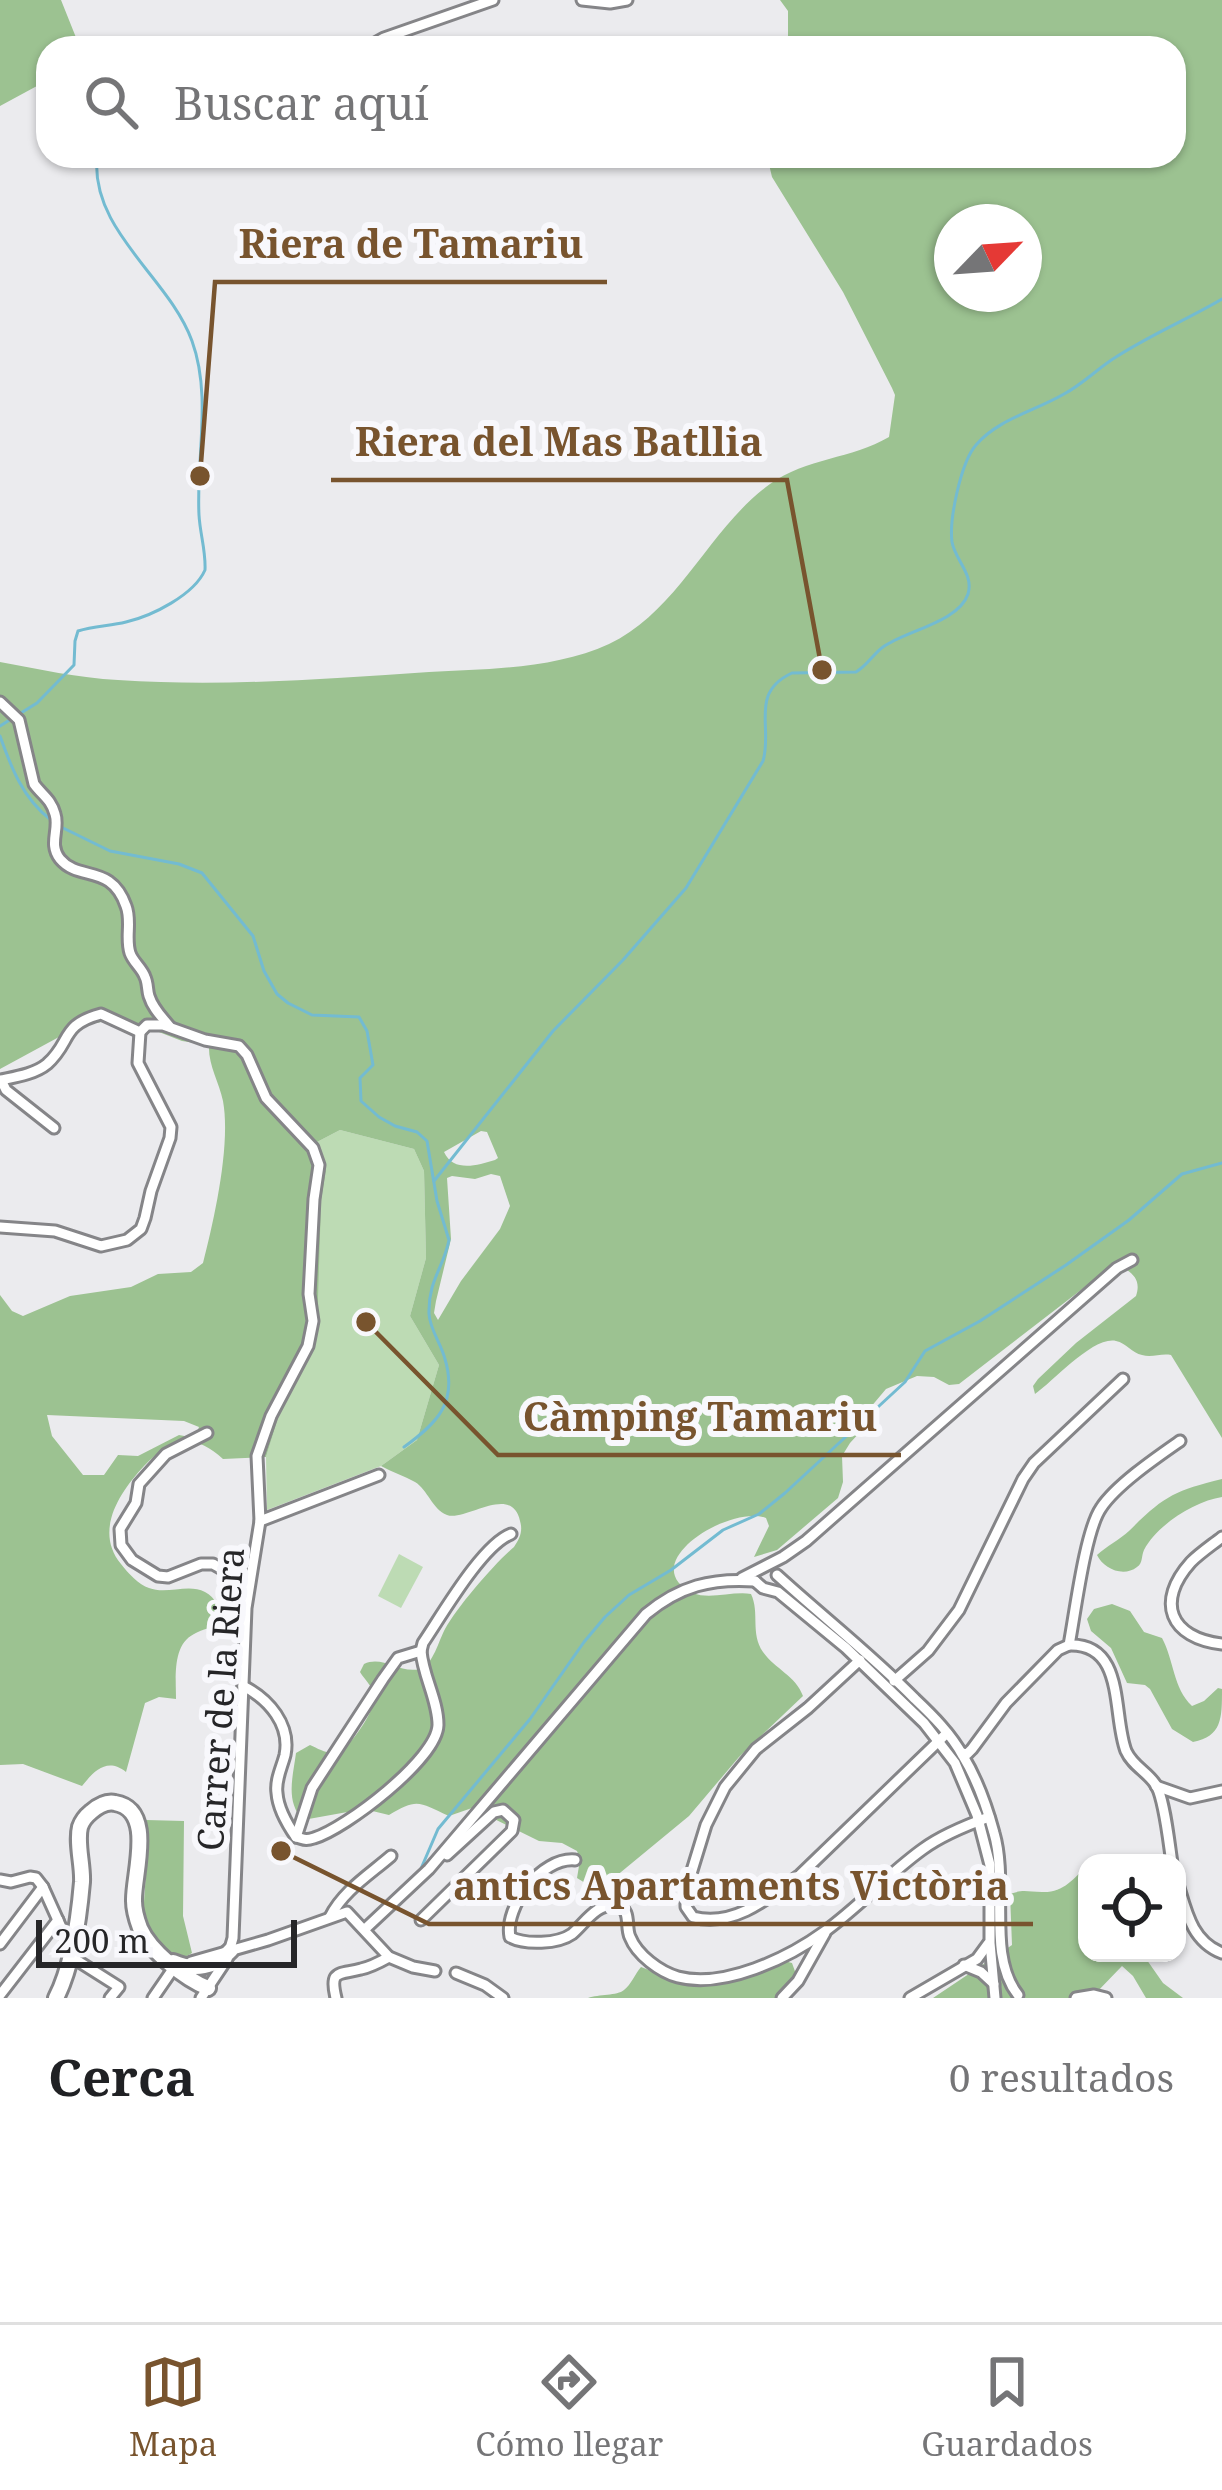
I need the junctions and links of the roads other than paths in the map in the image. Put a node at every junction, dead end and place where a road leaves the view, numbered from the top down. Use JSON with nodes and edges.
{"nodes":[{"id":1,"x":493,"y":0,"type":"edge"},
{"id":2,"x":582,"y":0,"type":"edge"},
{"id":3,"x":627,"y":0,"type":"edge"},
{"id":4,"x":390,"y":36,"type":"edge"},
{"id":5,"x":0,"y":702,"type":"edge"},
{"id":6,"x":171,"y":1027,"type":"junction"},
{"id":7,"x":140,"y":1032,"type":"junction"},
{"id":8,"x":54,"y":1128,"type":"dead end"},
{"id":9,"x":0,"y":1227,"type":"edge"},
{"id":10,"x":1132,"y":1260,"type":"dead end"},
{"id":11,"x":1123,"y":1378,"type":"dead end"},
{"id":12,"x":207,"y":1433,"type":"dead end"},
{"id":13,"x":1180,"y":1441,"type":"dead end"},
{"id":14,"x":379,"y":1474,"type":"dead end"},
{"id":15,"x":260,"y":1521,"type":"junction"},
{"id":16,"x":511,"y":1534,"type":"dead end"},
{"id":17,"x":1222,"y":1537,"type":"edge"},
{"id":18,"x":793,"y":1551,"type":"junction"},
{"id":19,"x":777,"y":1575,"type":"junction"},
{"id":20,"x":760,"y":1576,"type":"junction"},
{"id":21,"x":250,"y":1584,"type":"junction"},
{"id":22,"x":1222,"y":1644,"type":"edge"},
{"id":23,"x":1069,"y":1646,"type":"junction"},
{"id":24,"x":421,"y":1651,"type":"junction"},
{"id":25,"x":860,"y":1660,"type":"junction"},
{"id":26,"x":892,"y":1683,"type":"junction"},
{"id":27,"x":243,"y":1686,"type":"junction"},
{"id":28,"x":943,"y":1737,"type":"junction"},
{"id":29,"x":957,"y":1756,"type":"junction"},
{"id":30,"x":1156,"y":1786,"type":"junction"},
{"id":31,"x":1222,"y":1791,"type":"edge"},
{"id":32,"x":984,"y":1819,"type":"junction"},
{"id":33,"x":296,"y":1837,"type":"junction"},
{"id":34,"x":1170,"y":1854,"type":"edge"},
{"id":35,"x":391,"y":1856,"type":"dead end"},
{"id":36,"x":574,"y":1859,"type":"dead end"},
{"id":37,"x":429,"y":1869,"type":"junction"},
{"id":38,"x":0,"y":1880,"type":"edge"},
{"id":39,"x":43,"y":1887,"type":"junction"},
{"id":40,"x":1186,"y":1912,"type":"edge"},
{"id":41,"x":330,"y":1917,"type":"junction"},
{"id":42,"x":58,"y":1920,"type":"junction"},
{"id":43,"x":422,"y":1920,"type":"dead end"},
{"id":44,"x":365,"y":1929,"type":"junction"},
{"id":45,"x":826,"y":1931,"type":"junction"},
{"id":46,"x":991,"y":1939,"type":"junction"},
{"id":47,"x":0,"y":1944,"type":"edge"},
{"id":48,"x":231,"y":1950,"type":"junction"},
{"id":49,"x":1222,"y":1953,"type":"edge"},
{"id":50,"x":786,"y":1954,"type":"junction"},
{"id":51,"x":70,"y":1955,"type":"junction"},
{"id":52,"x":389,"y":1957,"type":"junction"},
{"id":53,"x":174,"y":1964,"type":"junction"},
{"id":54,"x":964,"y":1965,"type":"junction"},
{"id":55,"x":435,"y":1971,"type":"dead end"},
{"id":56,"x":456,"y":1973,"type":"dead end"},
{"id":57,"x":802,"y":1974,"type":"junction"},
{"id":58,"x":995,"y":1985,"type":"junction"},
{"id":59,"x":204,"y":1993,"type":"edge"},
{"id":60,"x":1,"y":1996,"type":"edge"},
{"id":61,"x":1020,"y":1996,"type":"edge"},
{"id":62,"x":56,"y":1998,"type":"edge"},
{"id":63,"x":110,"y":1998,"type":"edge"},
{"id":64,"x":153,"y":1998,"type":"edge"},
{"id":65,"x":336,"y":1998,"type":"edge"},
{"id":66,"x":503,"y":1998,"type":"edge"},
{"id":67,"x":782,"y":1998,"type":"edge"},
{"id":68,"x":910,"y":1998,"type":"edge"},
{"id":69,"x":996,"y":1998,"type":"edge"},
{"id":70,"x":1076,"y":1998,"type":"edge"},
{"id":71,"x":1106,"y":1998,"type":"edge"}],
"edges":[{"from":1,"to":4,"type":"street"},
{"from":2,"to":3,"type":"street"},
{"from":5,"to":6,"type":"street"},
{"from":6,"to":7,"type":"street"},
{"from":6,"to":15,"type":"street"},
{"from":7,"to":8,"type":"street"},
{"from":7,"to":9,"type":"street"},
{"from":10,"to":18,"type":"street"},
{"from":11,"to":26,"type":"street"},
{"from":12,"to":21,"type":"street"},
{"from":13,"to":23,"type":"street"},
{"from":14,"to":15,"type":"street","name":"Carrer de la Riera"},
{"from":15,"to":21,"type":"street","name":"Carrer de la Riera"},
{"from":16,"to":24,"type":"street"},
{"from":17,"to":22,"type":"street"},
{"from":18,"to":19,"type":"street"},
{"from":18,"to":20,"type":"street"},
{"from":19,"to":20,"type":"street"},
{"from":19,"to":20,"type":"street"},
{"from":19,"to":26,"type":"street"},
{"from":20,"to":25,"type":"street"},
{"from":20,"to":37,"type":"street"},
{"from":21,"to":27,"type":"street","name":"Carrer de la Riera"},
{"from":23,"to":29,"type":"street"},
{"from":23,"to":30,"type":"street"},
{"from":24,"to":33,"type":"street"},
{"from":24,"to":33,"type":"street"},
{"from":25,"to":26,"type":"street"},
{"from":25,"to":28,"type":"street"},
{"from":26,"to":28,"type":"street"},
{"from":27,"to":33,"type":"street"},
{"from":27,"to":48,"type":"street","name":"Carrer de la Riera"},
{"from":28,"to":29,"type":"street"},
{"from":29,"to":32,"type":"street"},
{"from":30,"to":31,"type":"street"},
{"from":30,"to":34,"type":"street"},
{"from":32,"to":45,"type":"street"},
{"from":32,"to":46,"type":"street"},
{"from":32,"to":61,"type":"street"},
{"from":35,"to":41,"type":"street"},
{"from":36,"to":50,"type":"street"},
{"from":37,"to":43,"type":"street"},
{"from":37,"to":44,"type":"street"},
{"from":38,"to":39,"type":"street"},
{"from":39,"to":42,"type":"street"},
{"from":39,"to":47,"type":"street"},
{"from":40,"to":49,"type":"street"},
{"from":41,"to":44,"type":"street"},
{"from":41,"to":48,"type":"street"},
{"from":42,"to":51,"type":"street"},
{"from":42,"to":60,"type":"street"},
{"from":44,"to":52,"type":"street"},
{"from":45,"to":50,"type":"street"},
{"from":45,"to":57,"type":"street"},
{"from":46,"to":54,"type":"street"},
{"from":46,"to":58,"type":"street"},
{"from":48,"to":53,"type":"street"},
{"from":48,"to":59,"type":"street","name":"Carrer de la Riera"},
{"from":50,"to":57,"type":"street"},
{"from":51,"to":53,"type":"street"},
{"from":51,"to":62,"type":"street"},
{"from":51,"to":63,"type":"street"},
{"from":52,"to":55,"type":"street"},
{"from":52,"to":65,"type":"street"},
{"from":53,"to":59,"type":"street"},
{"from":53,"to":64,"type":"street"},
{"from":54,"to":58,"type":"street"},
{"from":54,"to":68,"type":"street"},
{"from":56,"to":66,"type":"street"},
{"from":57,"to":67,"type":"street"},
{"from":58,"to":69,"type":"street"},
{"from":61,"to":69,"type":"street"},
{"from":70,"to":71,"type":"street"}]}
